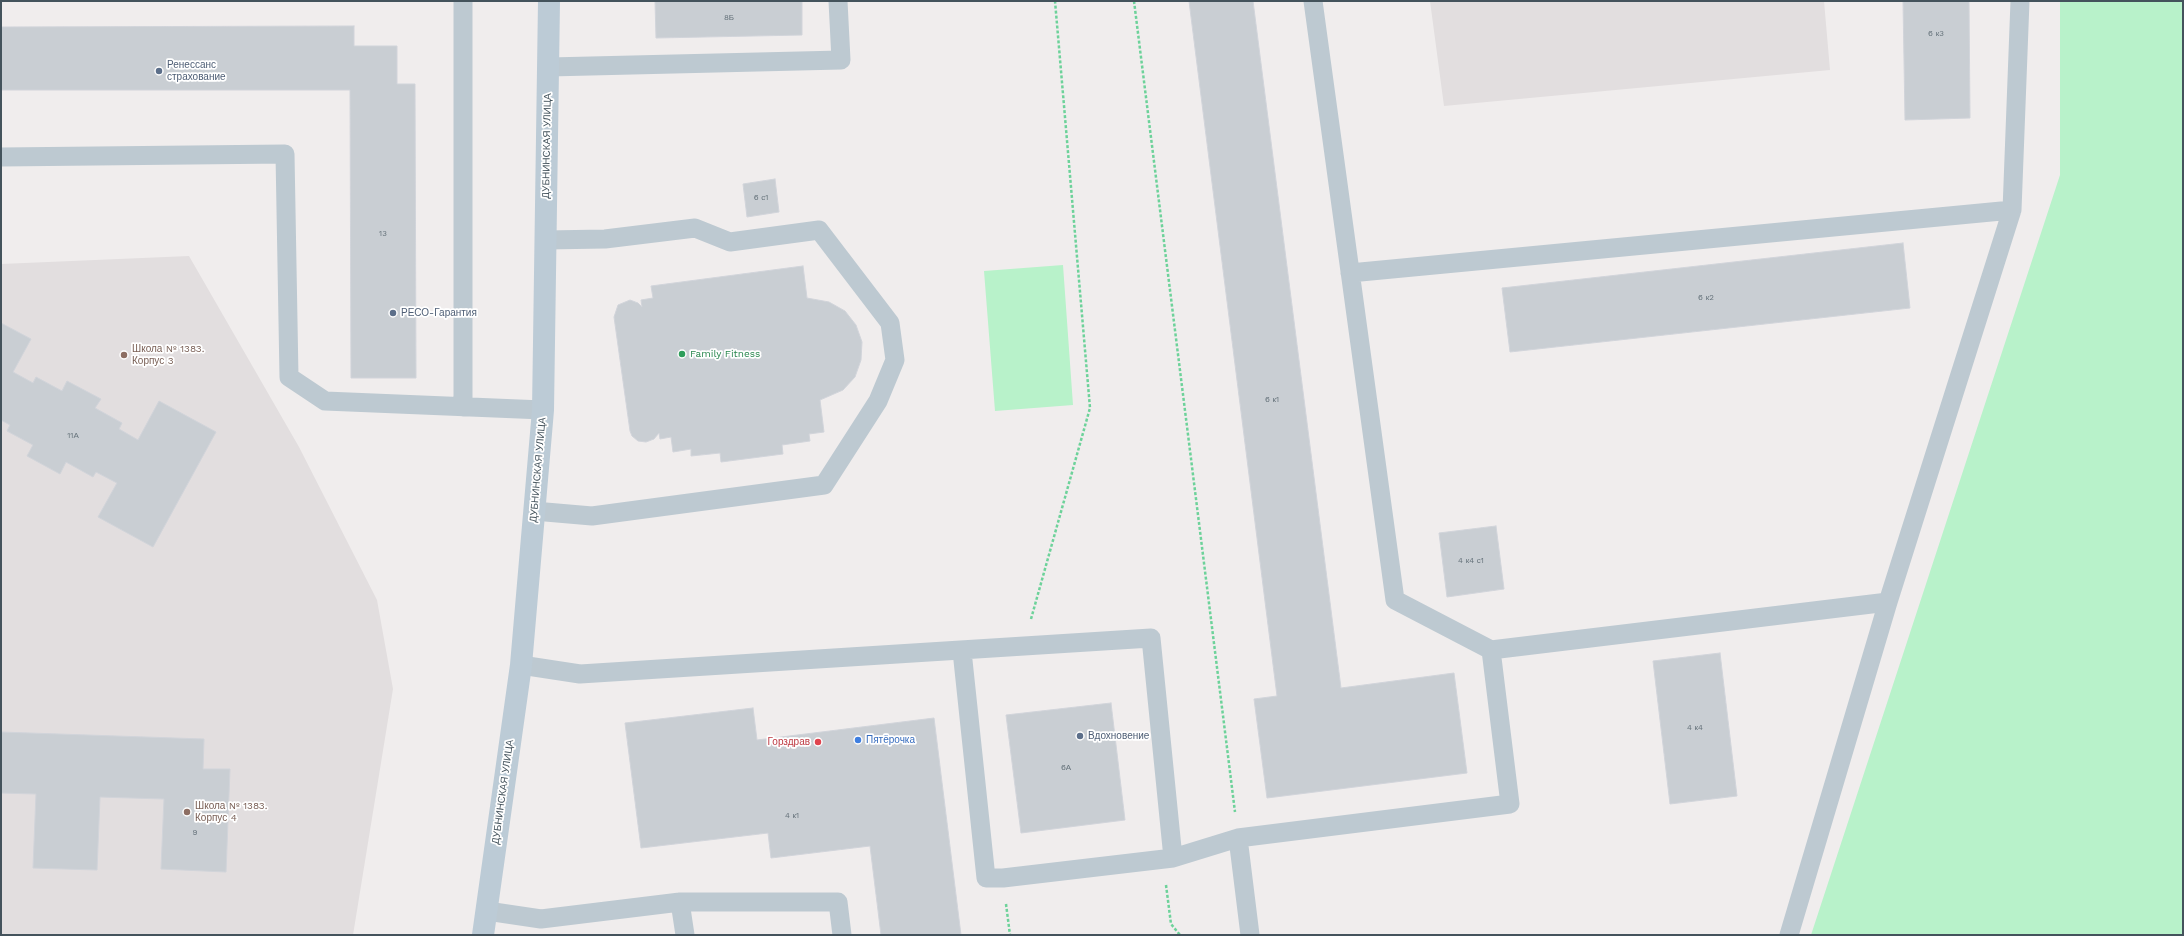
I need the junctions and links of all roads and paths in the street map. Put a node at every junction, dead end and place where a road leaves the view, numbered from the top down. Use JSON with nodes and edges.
{"nodes":[{"id":1,"x":462,"y":1,"type":"edge"},
{"id":2,"x":549,"y":1,"type":"edge"},
{"id":3,"x":838,"y":1,"type":"edge"},
{"id":4,"x":1054,"y":1,"type":"edge"},
{"id":5,"x":1134,"y":1,"type":"edge"},
{"id":6,"x":1313,"y":1,"type":"edge"},
{"id":7,"x":2020,"y":1,"type":"edge"},
{"id":8,"x":549,"y":67,"type":"junction"},
{"id":9,"x":1,"y":157,"type":"edge"},
{"id":10,"x":2012,"y":210,"type":"junction"},
{"id":11,"x":546,"y":240,"type":"junction"},
{"id":12,"x":1350,"y":273,"type":"junction"},
{"id":13,"x":463,"y":407,"type":"junction"},
{"id":14,"x":543,"y":410,"type":"junction"},
{"id":15,"x":534,"y":511,"type":"junction"},
{"id":16,"x":1888,"y":602,"type":"junction"},
{"id":17,"x":1023,"y":647,"type":"junction"},
{"id":18,"x":1491,"y":650,"type":"junction"},
{"id":19,"x":962,"y":651,"type":"junction"},
{"id":20,"x":521,"y":665,"type":"junction"},
{"id":21,"x":1238,"y":838,"type":"junction"},
{"id":22,"x":1168,"y":858,"type":"junction"},
{"id":23,"x":680,"y":902,"type":"junction"},
{"id":24,"x":487,"y":910,"type":"junction"},
{"id":25,"x":483,"y":935,"type":"edge"},
{"id":26,"x":685,"y":935,"type":"edge"},
{"id":27,"x":842,"y":935,"type":"edge"},
{"id":28,"x":1180,"y":935,"type":"edge"},
{"id":29,"x":1250,"y":935,"type":"edge"},
{"id":30,"x":1789,"y":935,"type":"edge"}],
"edges":[{"from":1,"to":13,"type":"lane"},
{"from":2,"to":8,"type":"main road","name":"ДУБНИНСКАЯ УЛИЦА"},
{"from":3,"to":8,"type":"lane"},
{"from":4,"to":17,"type":"path"},
{"from":5,"to":21,"type":"path"},
{"from":6,"to":12,"type":"lane"},
{"from":7,"to":10,"type":"lane"},
{"from":8,"to":11,"type":"main road","name":"ДУБНИНСКАЯ УЛИЦА"},
{"from":9,"to":13,"type":"lane"},
{"from":10,"to":12,"type":"lane"},
{"from":10,"to":16,"type":"lane"},
{"from":11,"to":14,"type":"main road","name":"ДУБНИНСКАЯ УЛИЦА"},
{"from":11,"to":15,"type":"lane"},
{"from":12,"to":18,"type":"lane"},
{"from":13,"to":14,"type":"lane"},
{"from":14,"to":15,"type":"main road","name":"ДУБНИНСКАЯ УЛИЦА"},
{"from":15,"to":20,"type":"main road","name":"ДУБНИНСКАЯ УЛИЦА"},
{"from":16,"to":18,"type":"lane"},
{"from":16,"to":30,"type":"lane"},
{"from":17,"to":19,"type":"lane"},
{"from":17,"to":22,"type":"lane"},
{"from":18,"to":21,"type":"lane"},
{"from":19,"to":20,"type":"lane"},
{"from":19,"to":22,"type":"lane"},
{"from":20,"to":24,"type":"main road","name":"ДУБНИНСКАЯ УЛИЦА"},
{"from":21,"to":22,"type":"lane"},
{"from":21,"to":29,"type":"lane"},
{"from":22,"to":28,"type":"path"},
{"from":23,"to":24,"type":"lane"},
{"from":23,"to":26,"type":"lane"},
{"from":23,"to":27,"type":"lane"},
{"from":24,"to":25,"type":"main road","name":"ДУБНИНСКАЯ УЛИЦА"}]}
